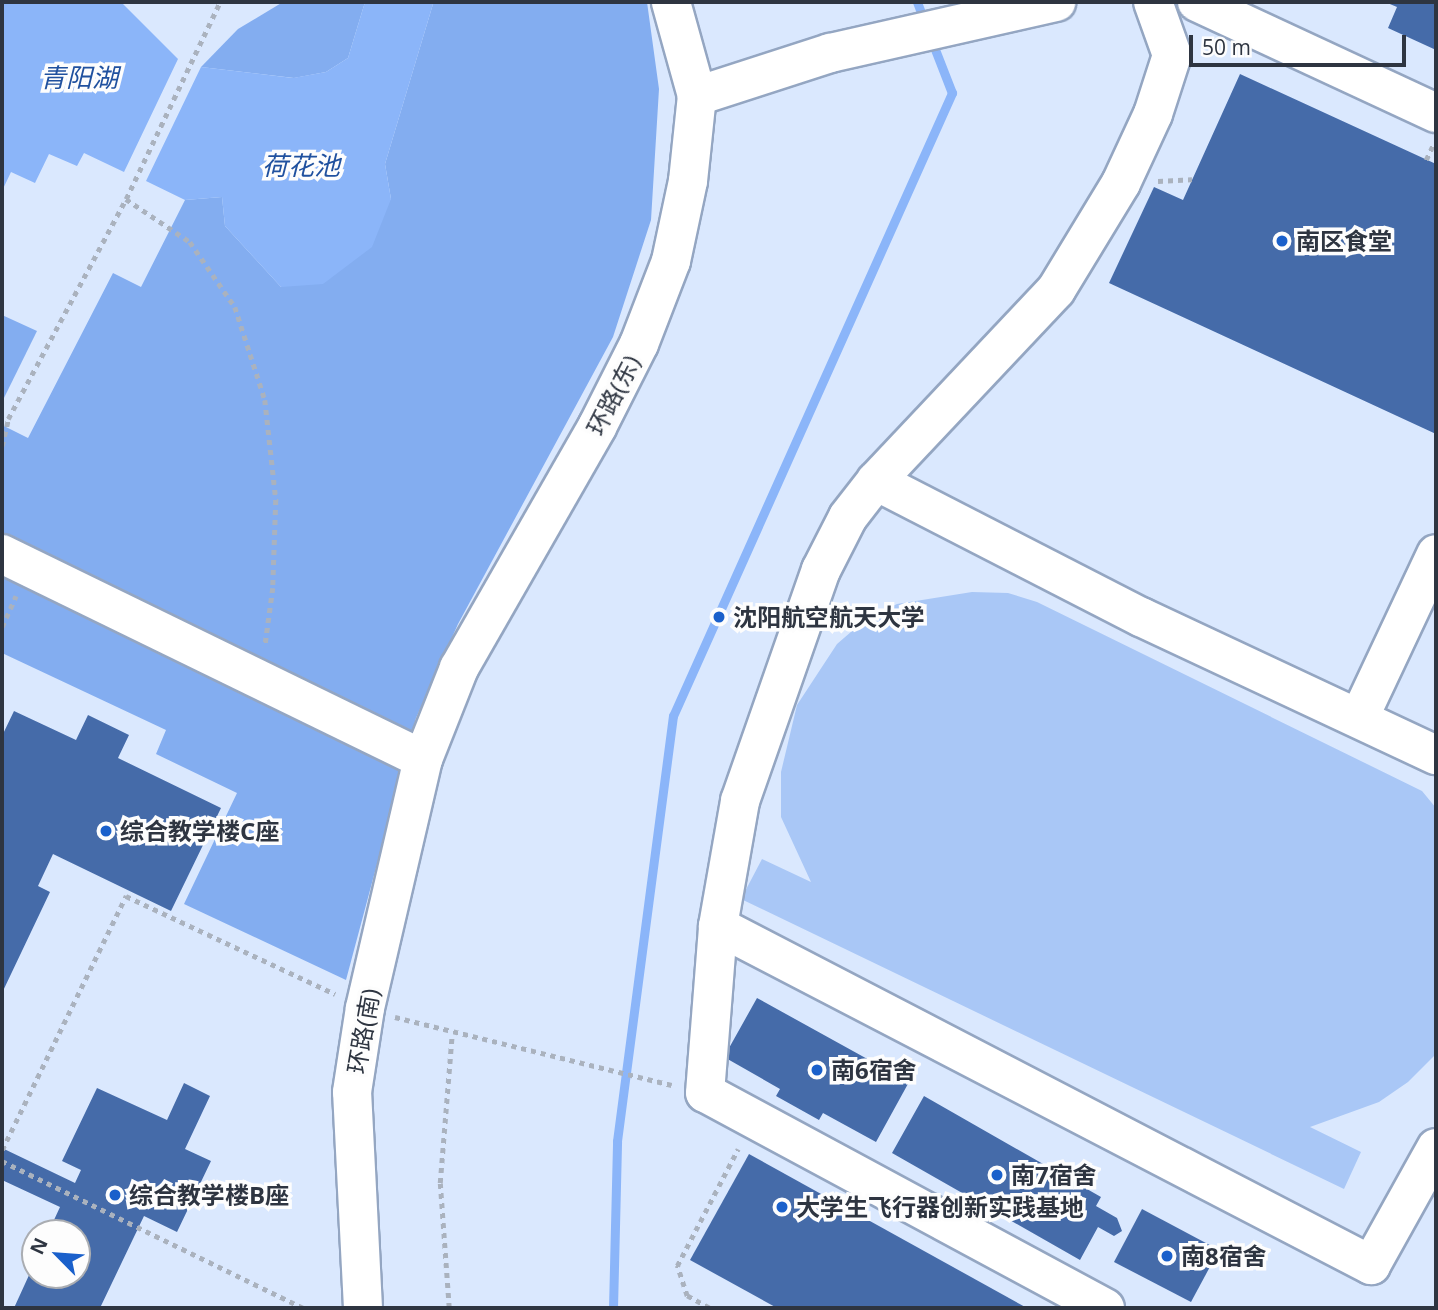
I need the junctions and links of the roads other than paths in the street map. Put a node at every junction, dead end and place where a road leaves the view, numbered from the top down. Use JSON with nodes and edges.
{"nodes":[{"id":1,"x":671,"y":2,"type":"edge"},
{"id":2,"x":1056,"y":2,"type":"edge"},
{"id":3,"x":1153,"y":2,"type":"edge"},
{"id":4,"x":1207,"y":3,"type":"edge"},
{"id":5,"x":696,"y":96,"type":"junction"},
{"id":6,"x":1436,"y":113,"type":"edge"},
{"id":7,"x":876,"y":481,"type":"junction"},
{"id":8,"x":2,"y":554,"type":"edge"},
{"id":9,"x":1436,"y":554,"type":"edge"},
{"id":10,"x":1359,"y":718,"type":"junction"},
{"id":11,"x":1436,"y":755,"type":"edge"},
{"id":12,"x":423,"y":759,"type":"junction"},
{"id":13,"x":718,"y":926,"type":"junction"},
{"id":14,"x":1436,"y":1148,"type":"edge"},
{"id":15,"x":363,"y":1308,"type":"edge"},
{"id":16,"x":1105,"y":1308,"type":"edge"}],
"edges":[{"from":1,"to":5,"type":"street","name":"环路(东)"},
{"from":2,"to":5,"type":"street"},
{"from":3,"to":7,"type":"street"},
{"from":4,"to":6,"type":"street"},
{"from":5,"to":12,"type":"street","name":"环路(东)"},
{"from":7,"to":10,"type":"street"},
{"from":7,"to":13,"type":"street"},
{"from":8,"to":12,"type":"street"},
{"from":9,"to":10,"type":"street"},
{"from":10,"to":11,"type":"street"},
{"from":12,"to":15,"type":"street","name":"环路(南)"},
{"from":13,"to":14,"type":"street"},
{"from":13,"to":16,"type":"street"}]}
